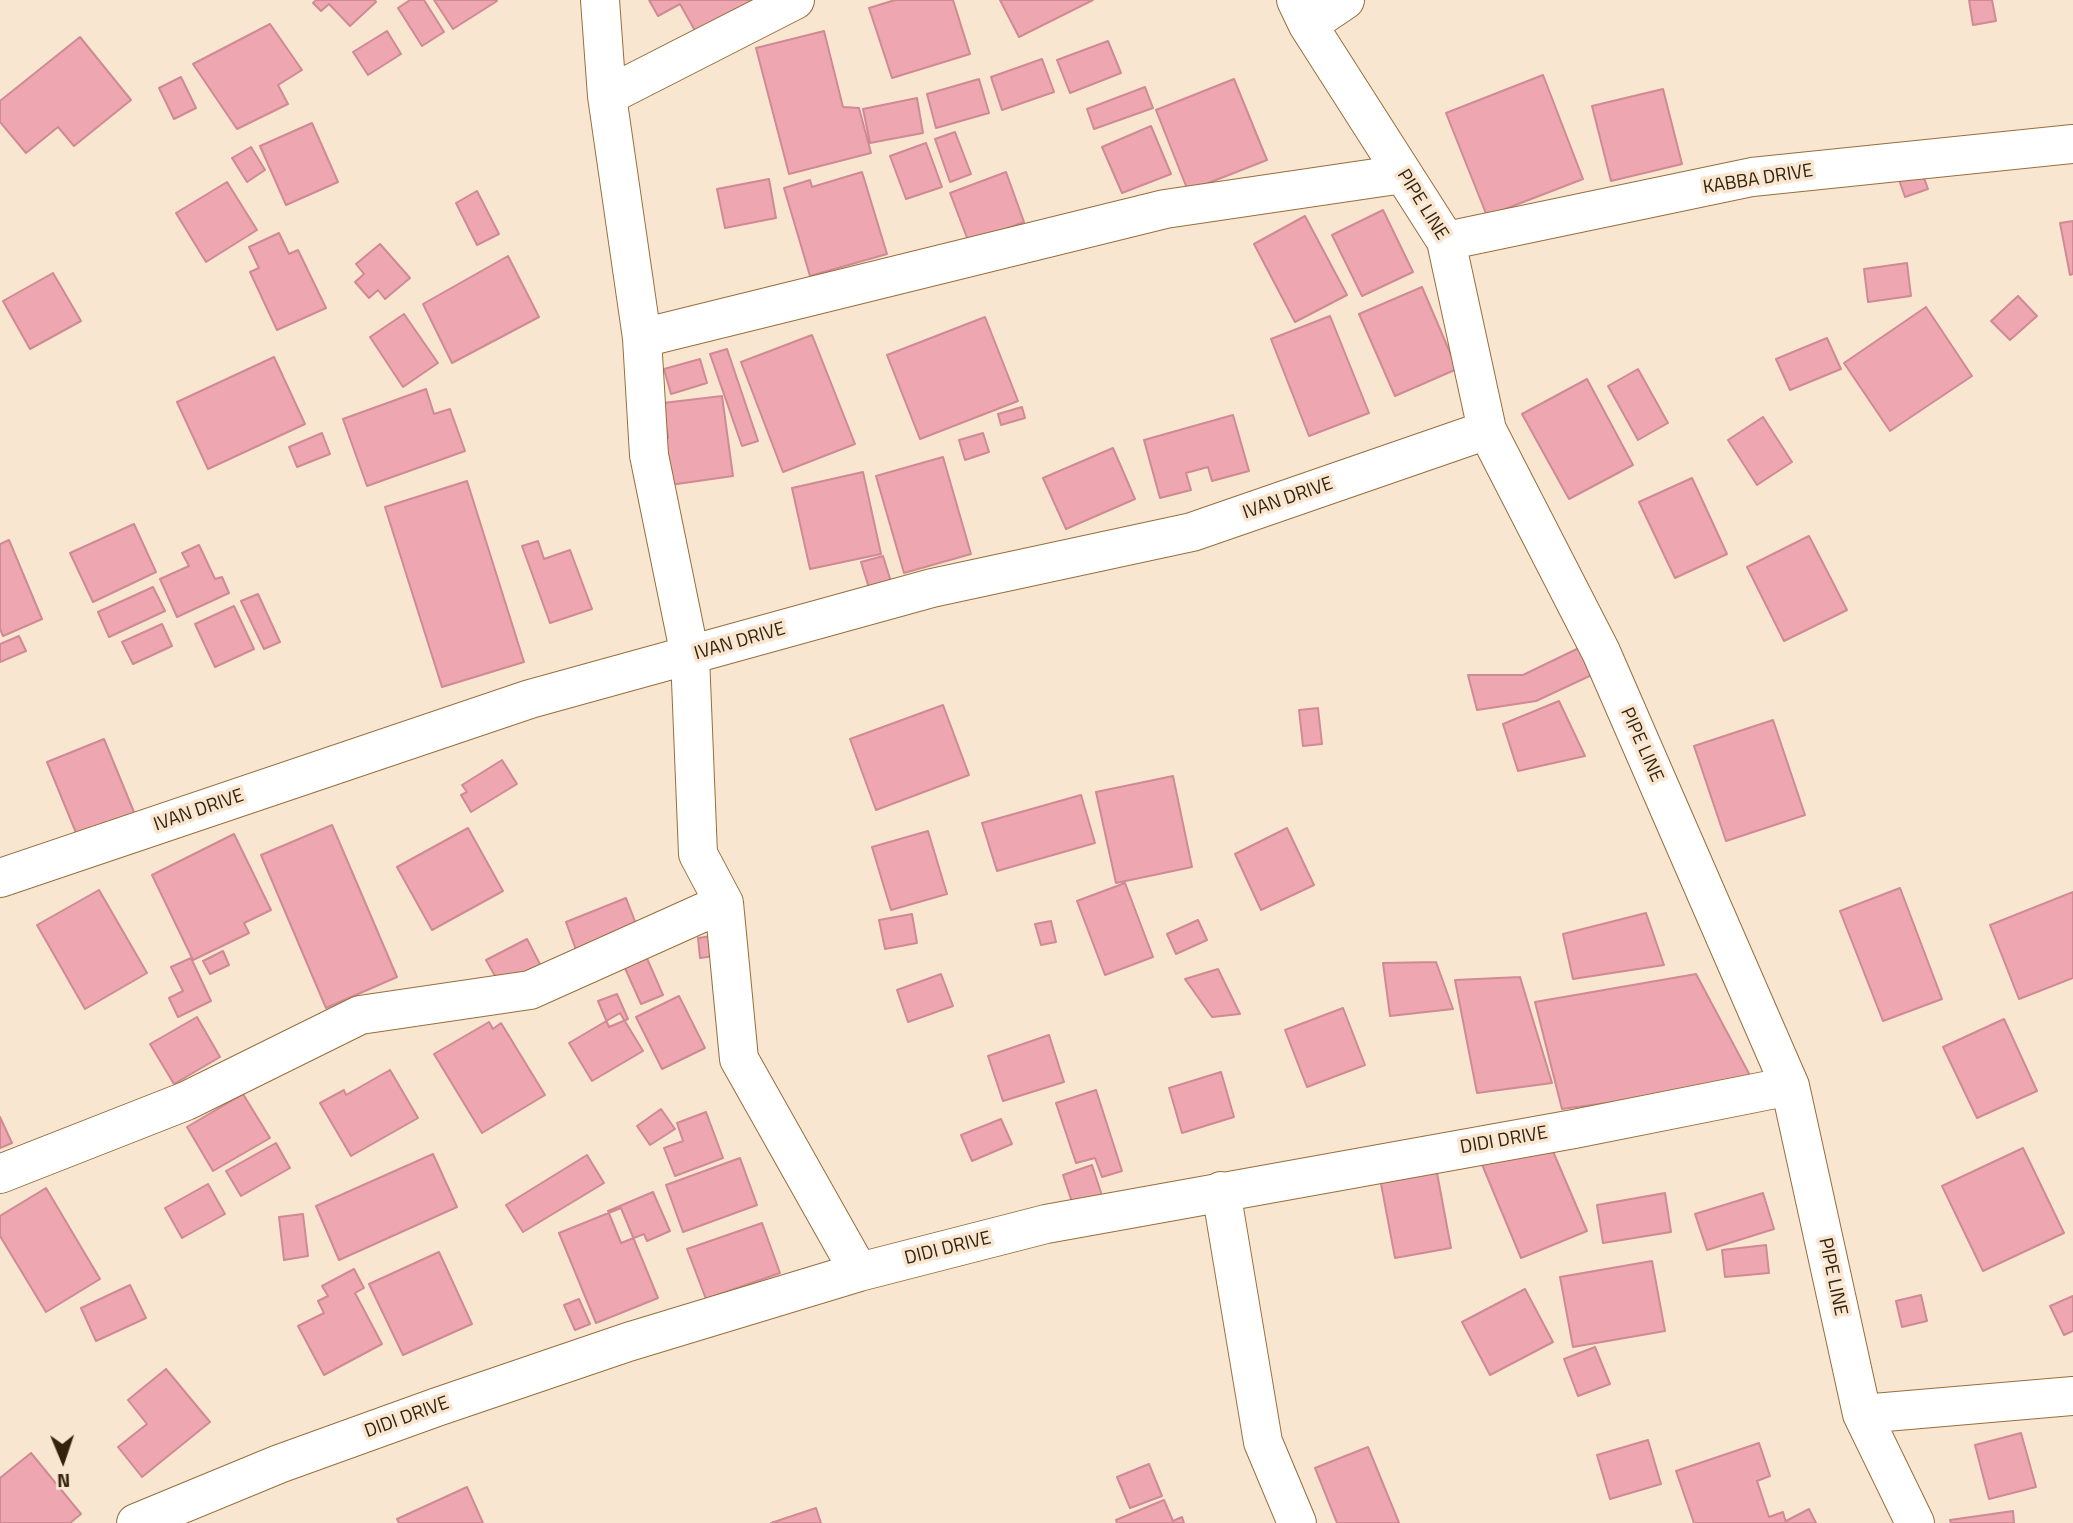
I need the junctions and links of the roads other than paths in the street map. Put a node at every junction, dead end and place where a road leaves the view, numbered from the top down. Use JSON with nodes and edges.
{"nodes":[{"id":1,"x":600,"y":0,"type":"edge"},
{"id":2,"x":795,"y":0,"type":"edge"},
{"id":3,"x":1345,"y":0,"type":"edge"},
{"id":4,"x":1302,"y":13,"type":"edge"},
{"id":5,"x":607,"y":96,"type":"junction"},
{"id":6,"x":2073,"y":144,"type":"edge"},
{"id":7,"x":1403,"y":174,"type":"junction"},
{"id":8,"x":1446,"y":241,"type":"junction"},
{"id":9,"x":642,"y":338,"type":"junction"},
{"id":10,"x":1487,"y":430,"type":"junction"},
{"id":11,"x":690,"y":656,"type":"junction"},
{"id":12,"x":0,"y":878,"type":"edge"},
{"id":13,"x":724,"y":903,"type":"junction"},
{"id":14,"x":1790,"y":1086,"type":"junction"},
{"id":15,"x":0,"y":1174,"type":"edge"},
{"id":16,"x":1221,"y":1191,"type":"junction"},
{"id":17,"x":859,"y":1272,"type":"junction"},
{"id":18,"x":2073,"y":1396,"type":"edge"},
{"id":19,"x":1862,"y":1414,"type":"junction"},
{"id":20,"x":136,"y":1523,"type":"edge"},
{"id":21,"x":1297,"y":1523,"type":"edge"},
{"id":22,"x":1915,"y":1523,"type":"edge"}],
"edges":[{"from":1,"to":5,"type":"street"},
{"from":2,"to":5,"type":"street"},
{"from":3,"to":4,"type":"street"},
{"from":4,"to":7,"type":"street","name":"PIPE LINE"},
{"from":5,"to":9,"type":"street"},
{"from":6,"to":8,"type":"street","name":"KABBA DRIVE"},
{"from":7,"to":8,"type":"street","name":"PIPE LINE"},
{"from":7,"to":9,"type":"street"},
{"from":8,"to":10,"type":"street","name":"PIPE LINE"},
{"from":9,"to":11,"type":"street"},
{"from":10,"to":11,"type":"street","name":"IVAN DRIVE"},
{"from":10,"to":14,"type":"street","name":"PIPE LINE"},
{"from":11,"to":12,"type":"street","name":"IVAN DRIVE"},
{"from":11,"to":13,"type":"street"},
{"from":13,"to":15,"type":"street"},
{"from":13,"to":17,"type":"street"},
{"from":14,"to":16,"type":"street","name":"DIDI DRIVE"},
{"from":14,"to":19,"type":"street","name":"PIPE LINE"},
{"from":16,"to":17,"type":"street","name":"DIDI DRIVE"},
{"from":16,"to":21,"type":"street"},
{"from":17,"to":20,"type":"street","name":"DIDI DRIVE"},
{"from":18,"to":19,"type":"street"},
{"from":19,"to":22,"type":"street","name":"PIPE LINE"}]}
